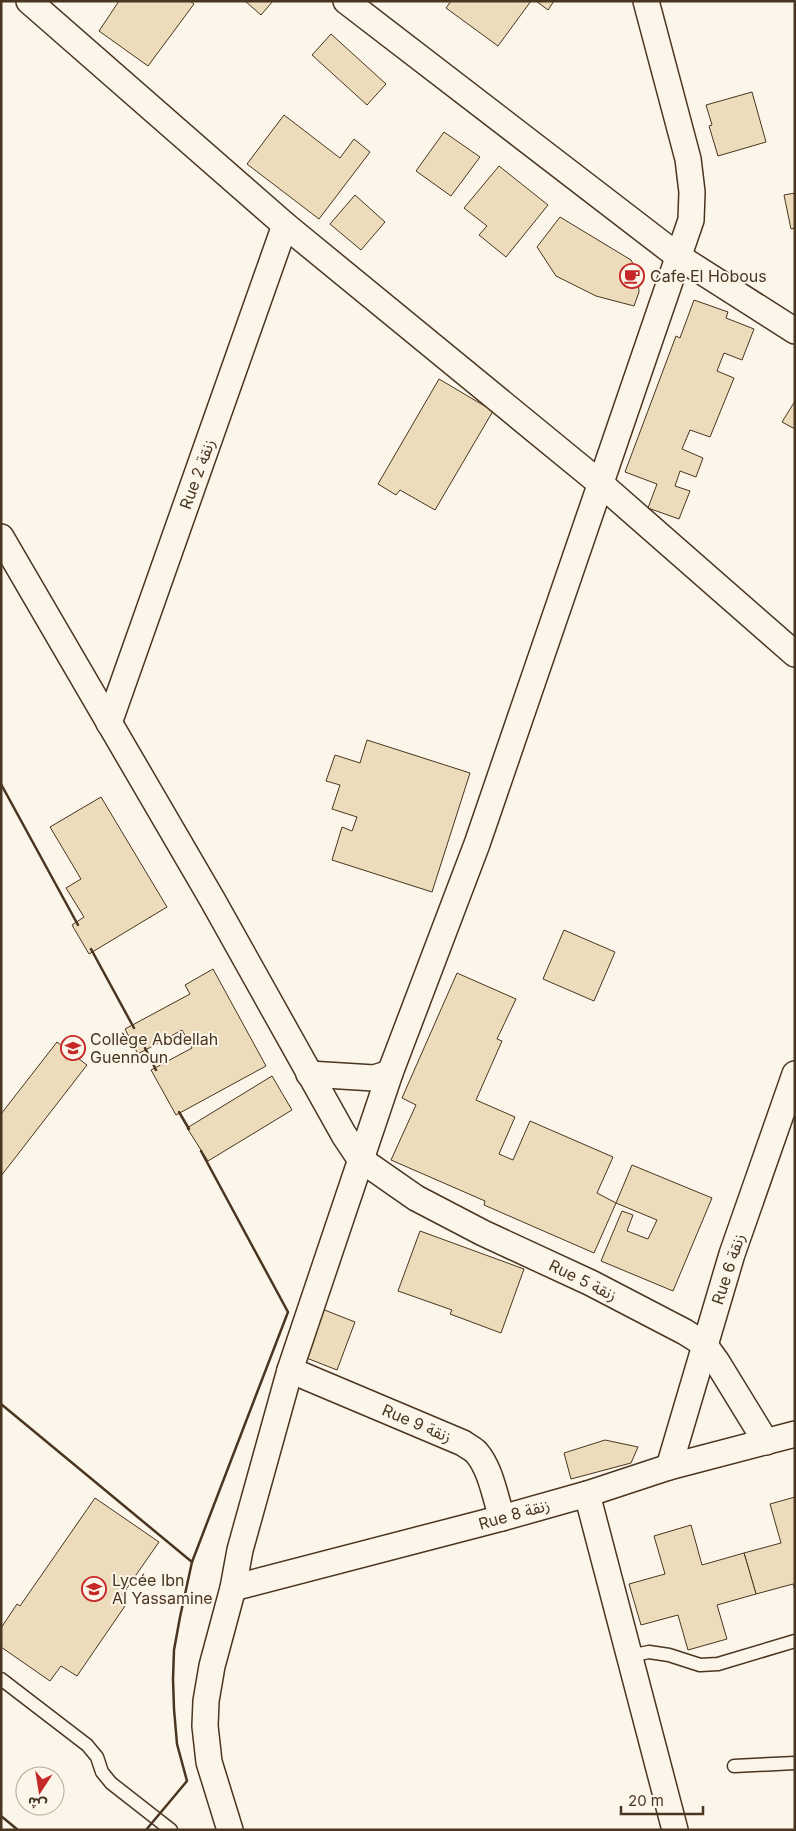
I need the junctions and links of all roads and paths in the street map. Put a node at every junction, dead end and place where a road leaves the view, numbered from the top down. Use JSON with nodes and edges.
{"nodes":[{"id":1,"x":29,"y":1,"type":"edge"},
{"id":2,"x":346,"y":1,"type":"edge"},
{"id":3,"x":646,"y":1,"type":"edge"},
{"id":4,"x":285,"y":225,"type":"junction"},
{"id":5,"x":679,"y":257,"type":"junction"},
{"id":6,"x":795,"y":331,"type":"edge"},
{"id":7,"x":601,"y":484,"type":"junction"},
{"id":8,"x":1,"y":537,"type":"edge"},
{"id":9,"x":795,"y":654,"type":"edge"},
{"id":10,"x":109,"y":723,"type":"junction"},
{"id":11,"x":309,"y":1074,"type":"junction"},
{"id":12,"x":390,"y":1074,"type":"junction"},
{"id":13,"x":795,"y":1074,"type":"edge"},
{"id":14,"x":360,"y":1159,"type":"junction"},
{"id":15,"x":704,"y":1344,"type":"junction"},
{"id":16,"x":290,"y":1370,"type":"junction"},
{"id":17,"x":795,"y":1434,"type":"edge"},
{"id":18,"x":766,"y":1442,"type":"junction"},
{"id":19,"x":669,"y":1467,"type":"junction"},
{"id":20,"x":586,"y":1494,"type":"junction"},
{"id":21,"x":502,"y":1518,"type":"junction"},
{"id":22,"x":232,"y":1588,"type":"junction"},
{"id":23,"x":795,"y":1641,"type":"edge"},
{"id":24,"x":629,"y":1656,"type":"junction"},
{"id":25,"x":1,"y":1679,"type":"edge"},
{"id":26,"x":795,"y":1763,"type":"edge"},
{"id":27,"x":734,"y":1766,"type":"dead end"},
{"id":28,"x":171,"y":1830,"type":"edge"},
{"id":29,"x":230,"y":1830,"type":"edge"},
{"id":30,"x":675,"y":1830,"type":"edge"}],
"edges":[{"from":1,"to":4,"type":"street"},
{"from":2,"to":5,"type":"street"},
{"from":3,"to":5,"type":"street"},
{"from":4,"to":7,"type":"street"},
{"from":4,"to":10,"type":"street","name":"Rue 2 زنقة"},
{"from":5,"to":6,"type":"street"},
{"from":5,"to":7,"type":"street"},
{"from":7,"to":9,"type":"street"},
{"from":7,"to":12,"type":"street"},
{"from":8,"to":10,"type":"street"},
{"from":10,"to":11,"type":"street"},
{"from":11,"to":12,"type":"street"},
{"from":11,"to":14,"type":"street"},
{"from":12,"to":14,"type":"street"},
{"from":13,"to":15,"type":"street","name":"Rue 6 زنقة"},
{"from":14,"to":15,"type":"street","name":"Rue 5 زنقة"},
{"from":14,"to":16,"type":"street"},
{"from":15,"to":18,"type":"street","name":"Rue 5 زنقة"},
{"from":15,"to":19,"type":"street","name":"Rue 6 زنقة"},
{"from":16,"to":21,"type":"street","name":"Rue 9 زنقة"},
{"from":16,"to":22,"type":"street"},
{"from":17,"to":18,"type":"street","name":"Rue 8 زنقة"},
{"from":18,"to":19,"type":"street","name":"Rue 8 زنقة"},
{"from":19,"to":20,"type":"street","name":"Rue 8 زنقة"},
{"from":20,"to":21,"type":"street","name":"Rue 8 زنقة"},
{"from":20,"to":24,"type":"street"},
{"from":21,"to":22,"type":"street","name":"Rue 8 زنقة"},
{"from":22,"to":29,"type":"street"},
{"from":23,"to":24,"type":"lane"},
{"from":24,"to":30,"type":"street"},
{"from":25,"to":28,"type":"lane"},
{"from":26,"to":27,"type":"lane"}]}
